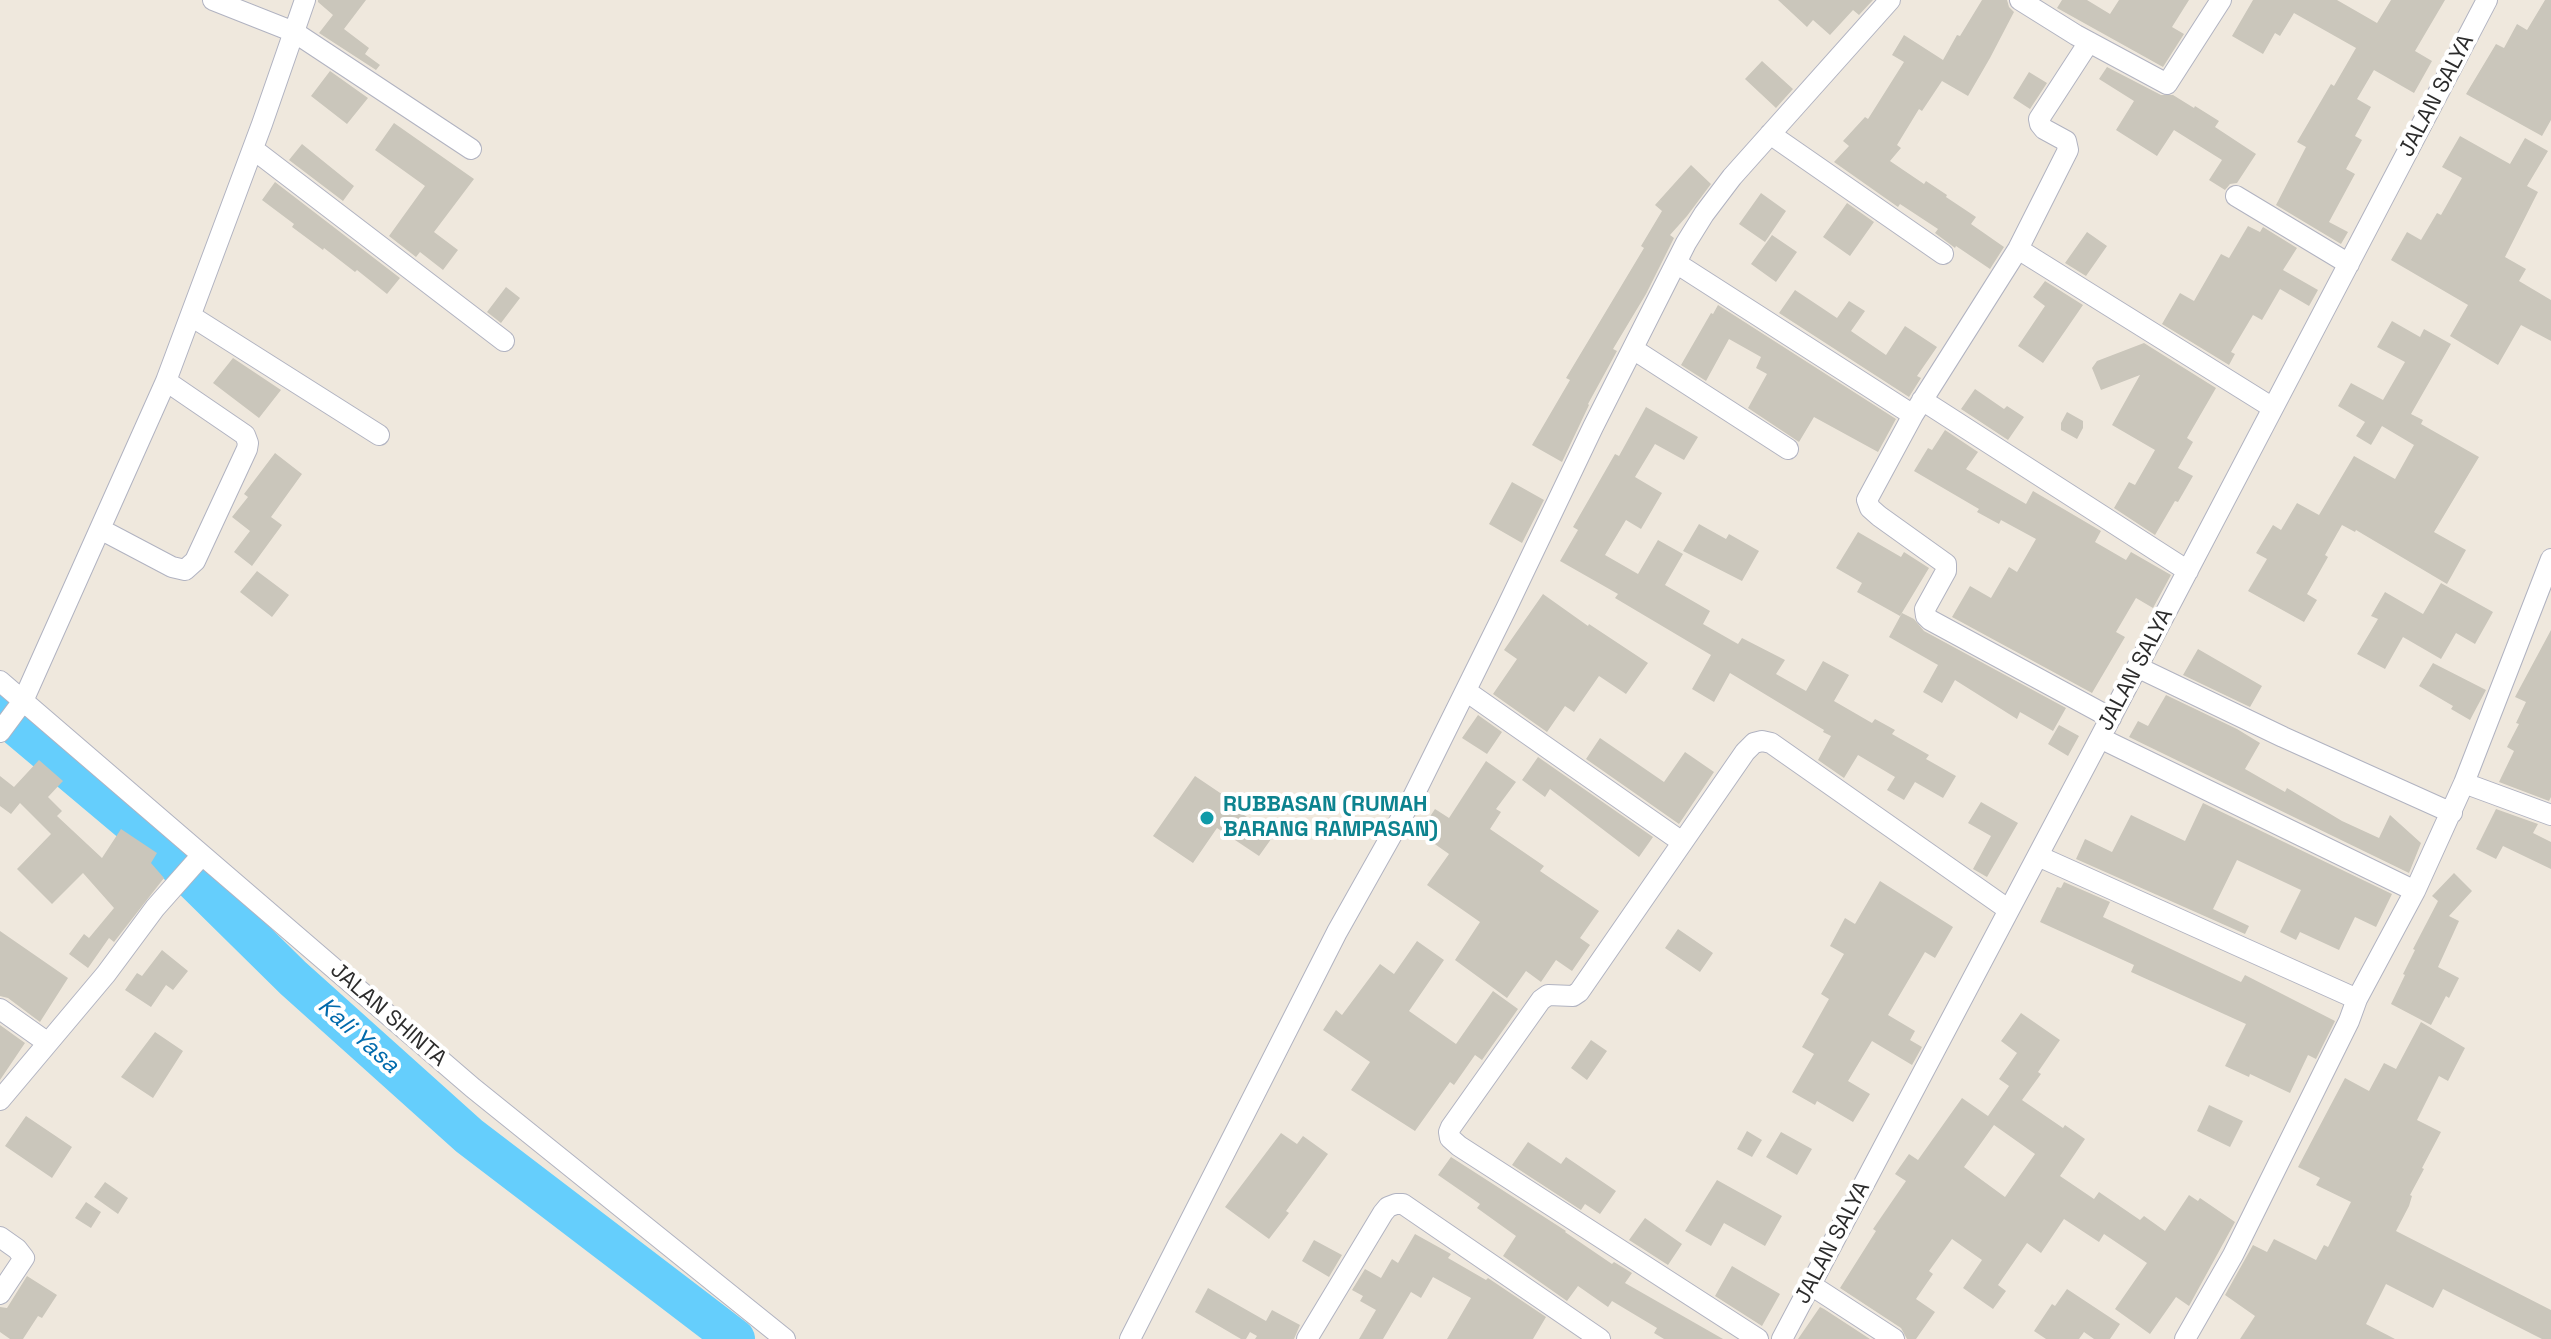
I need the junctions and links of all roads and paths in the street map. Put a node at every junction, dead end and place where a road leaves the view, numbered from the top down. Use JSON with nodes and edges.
{"nodes":[{"id":1,"x":213,"y":0,"type":"edge"},
{"id":2,"x":305,"y":0,"type":"edge"},
{"id":3,"x":1890,"y":0,"type":"edge"},
{"id":4,"x":2020,"y":0,"type":"edge"},
{"id":5,"x":2221,"y":0,"type":"edge"},
{"id":6,"x":2487,"y":0,"type":"edge"},
{"id":7,"x":294,"y":32,"type":"junction"},
{"id":8,"x":2089,"y":42,"type":"junction"},
{"id":9,"x":1770,"y":134,"type":"junction"},
{"id":10,"x":253,"y":149,"type":"junction"},
{"id":11,"x":471,"y":149,"type":"dead end"},
{"id":12,"x":2236,"y":196,"type":"dead end"},
{"id":13,"x":2018,"y":249,"type":"junction"},
{"id":14,"x":1943,"y":254,"type":"dead end"},
{"id":15,"x":1676,"y":263,"type":"junction"},
{"id":16,"x":2349,"y":264,"type":"junction"},
{"id":17,"x":191,"y":316,"type":"junction"},
{"id":18,"x":504,"y":341,"type":"dead end"},
{"id":19,"x":1633,"y":349,"type":"junction"},
{"id":20,"x":166,"y":381,"type":"junction"},
{"id":21,"x":1917,"y":408,"type":"junction"},
{"id":22,"x":2273,"y":408,"type":"junction"},
{"id":23,"x":379,"y":435,"type":"dead end"},
{"id":24,"x":1788,"y":449,"type":"dead end"},
{"id":25,"x":100,"y":529,"type":"junction"},
{"id":26,"x":2551,"y":559,"type":"edge"},
{"id":27,"x":2188,"y":571,"type":"junction"},
{"id":28,"x":2137,"y":667,"type":"junction"},
{"id":29,"x":0,"y":681,"type":"edge"},
{"id":30,"x":1466,"y":691,"type":"junction"},
{"id":31,"x":11,"y":716,"type":"edge"},
{"id":32,"x":2111,"y":718,"type":"junction"},
{"id":33,"x":2100,"y":738,"type":"junction"},
{"id":34,"x":2464,"y":783,"type":"junction"},
{"id":35,"x":2550,"y":811,"type":"edge"},
{"id":36,"x":2452,"y":813,"type":"junction"},
{"id":37,"x":1682,"y":842,"type":"junction"},
{"id":38,"x":2038,"y":856,"type":"junction"},
{"id":39,"x":194,"y":864,"type":"junction"},
{"id":40,"x":2415,"y":891,"type":"junction"},
{"id":41,"x":2009,"y":910,"type":"junction"},
{"id":42,"x":2357,"y":999,"type":"junction"},
{"id":43,"x":0,"y":1009,"type":"edge"},
{"id":44,"x":48,"y":1043,"type":"junction"},
{"id":45,"x":0,"y":1100,"type":"edge"},
{"id":46,"x":0,"y":1237,"type":"edge"},
{"id":47,"x":1811,"y":1285,"type":"junction"},
{"id":48,"x":0,"y":1294,"type":"edge"},
{"id":49,"x":785,"y":1339,"type":"edge"},
{"id":50,"x":1130,"y":1339,"type":"edge"},
{"id":51,"x":1307,"y":1339,"type":"edge"},
{"id":52,"x":1600,"y":1339,"type":"edge"},
{"id":53,"x":1758,"y":1339,"type":"edge"},
{"id":54,"x":1782,"y":1339,"type":"edge"},
{"id":55,"x":1894,"y":1339,"type":"edge"},
{"id":56,"x":2185,"y":1339,"type":"edge"}],
"edges":[{"from":1,"to":7,"type":"street"},
{"from":2,"to":7,"type":"street"},
{"from":3,"to":9,"type":"street"},
{"from":4,"to":8,"type":"street"},
{"from":5,"to":8,"type":"street"},
{"from":6,"to":16,"type":"street","name":"JALAN SALYA"},
{"from":7,"to":10,"type":"street"},
{"from":7,"to":11,"type":"street"},
{"from":8,"to":13,"type":"street"},
{"from":9,"to":14,"type":"street"},
{"from":9,"to":15,"type":"street"},
{"from":10,"to":17,"type":"street"},
{"from":10,"to":18,"type":"street"},
{"from":12,"to":16,"type":"street"},
{"from":13,"to":21,"type":"street"},
{"from":13,"to":22,"type":"street"},
{"from":15,"to":19,"type":"street"},
{"from":15,"to":21,"type":"street"},
{"from":16,"to":22,"type":"street","name":"JALAN SALYA"},
{"from":17,"to":20,"type":"street"},
{"from":17,"to":23,"type":"street"},
{"from":19,"to":24,"type":"street"},
{"from":19,"to":30,"type":"street"},
{"from":20,"to":25,"type":"street"},
{"from":20,"to":25,"type":"street"},
{"from":21,"to":27,"type":"street"},
{"from":21,"to":32,"type":"street"},
{"from":22,"to":27,"type":"street","name":"JALAN SALYA"},
{"from":25,"to":31,"type":"street"},
{"from":26,"to":34,"type":"street"},
{"from":27,"to":28,"type":"street","name":"JALAN SALYA"},
{"from":28,"to":32,"type":"street","name":"JALAN SALYA"},
{"from":28,"to":36,"type":"street"},
{"from":29,"to":31,"type":"street","name":"JALAN SHINTA"},
{"from":30,"to":37,"type":"street"},
{"from":30,"to":50,"type":"street"},
{"from":31,"to":39,"type":"street","name":"JALAN SHINTA"},
{"from":32,"to":33,"type":"street","name":"JALAN SALYA"},
{"from":33,"to":38,"type":"street","name":"JALAN SALYA"},
{"from":33,"to":40,"type":"street"},
{"from":34,"to":35,"type":"street"},
{"from":34,"to":36,"type":"street"},
{"from":36,"to":40,"type":"street"},
{"from":37,"to":41,"type":"street"},
{"from":37,"to":53,"type":"street"},
{"from":38,"to":41,"type":"street","name":"JALAN SALYA"},
{"from":38,"to":42,"type":"street"},
{"from":39,"to":44,"type":"street"},
{"from":39,"to":49,"type":"street","name":"JALAN SHINTA"},
{"from":40,"to":42,"type":"street"},
{"from":41,"to":47,"type":"street","name":"JALAN SALYA"},
{"from":42,"to":56,"type":"street"},
{"from":43,"to":44,"type":"street"},
{"from":44,"to":45,"type":"street"},
{"from":46,"to":48,"type":"street"},
{"from":47,"to":54,"type":"street","name":"JALAN SALYA"},
{"from":47,"to":55,"type":"street"},
{"from":51,"to":52,"type":"street"}]}
